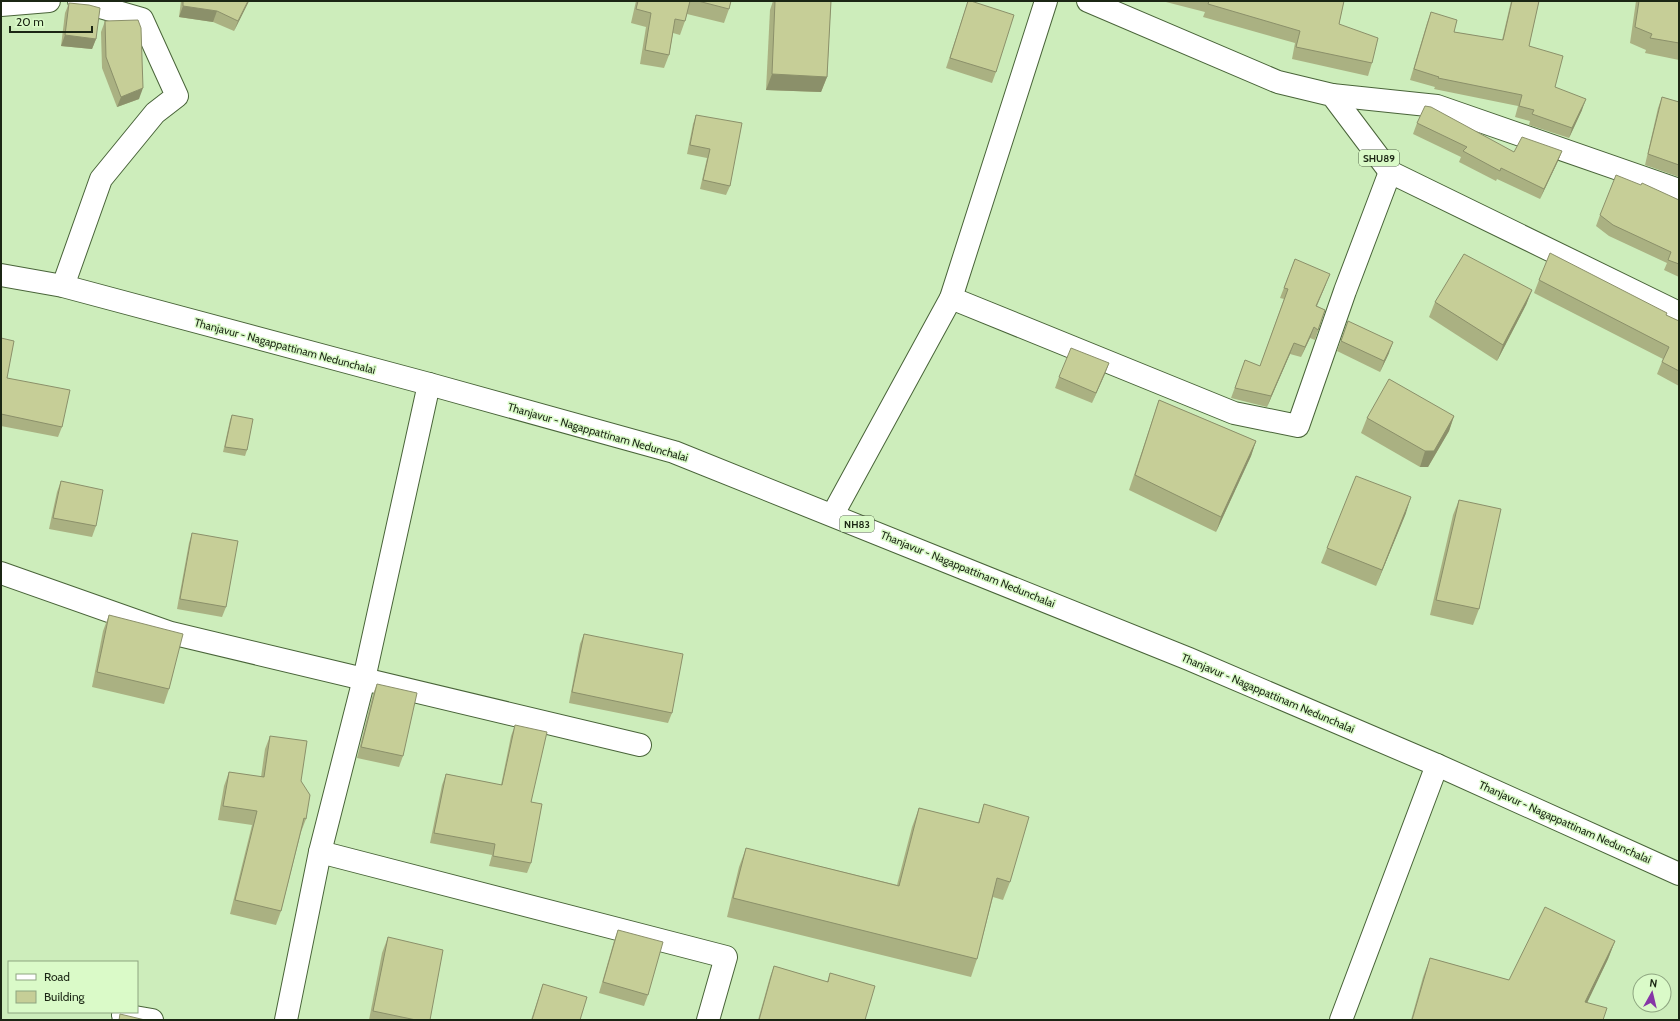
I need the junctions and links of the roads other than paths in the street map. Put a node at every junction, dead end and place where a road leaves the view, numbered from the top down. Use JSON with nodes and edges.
{"nodes":[{"id":1,"x":49,"y":1,"type":"edge"},
{"id":2,"x":79,"y":1,"type":"edge"},
{"id":3,"x":1046,"y":1,"type":"edge"},
{"id":4,"x":1088,"y":1,"type":"edge"},
{"id":5,"x":1,"y":5,"type":"edge"},
{"id":6,"x":1332,"y":95,"type":"junction"},
{"id":7,"x":1390,"y":172,"type":"junction"},
{"id":8,"x":1679,"y":190,"type":"edge"},
{"id":9,"x":1,"y":275,"type":"edge"},
{"id":10,"x":64,"y":286,"type":"junction"},
{"id":11,"x":951,"y":298,"type":"junction"},
{"id":12,"x":1679,"y":313,"type":"edge"},
{"id":13,"x":429,"y":384,"type":"junction"},
{"id":14,"x":833,"y":514,"type":"junction"},
{"id":15,"x":1,"y":573,"type":"edge"},
{"id":16,"x":364,"y":679,"type":"junction"},
{"id":17,"x":640,"y":745,"type":"dead end"},
{"id":18,"x":1437,"y":765,"type":"junction"},
{"id":19,"x":320,"y":852,"type":"junction"},
{"id":20,"x":1679,"y":874,"type":"edge"},
{"id":21,"x":123,"y":1015,"type":"edge"},
{"id":22,"x":152,"y":1020,"type":"edge"},
{"id":23,"x":286,"y":1020,"type":"edge"},
{"id":24,"x":708,"y":1020,"type":"edge"},
{"id":25,"x":1341,"y":1020,"type":"edge"}],
"edges":[{"from":1,"to":5,"type":"main road"},
{"from":2,"to":10,"type":"main road"},
{"from":3,"to":11,"type":"main road"},
{"from":4,"to":6,"type":"main road"},
{"from":6,"to":7,"type":"main road","number":"SHU89"},
{"from":6,"to":8,"type":"main road"},
{"from":7,"to":11,"type":"main road"},
{"from":7,"to":12,"type":"main road","number":"SHU89"},
{"from":9,"to":10,"type":"main road","name":"Thanjavur - Nagappattinam Nedunchalai","number":"NH83"},
{"from":10,"to":13,"type":"main road","name":"Thanjavur - Nagappattinam Nedunchalai","number":"NH83"},
{"from":11,"to":14,"type":"main road"},
{"from":13,"to":14,"type":"main road","name":"Thanjavur - Nagappattinam Nedunchalai","number":"NH83"},
{"from":13,"to":16,"type":"main road"},
{"from":14,"to":18,"type":"main road","name":"Thanjavur - Nagappattinam Nedunchalai","number":"NH83"},
{"from":15,"to":16,"type":"main road"},
{"from":16,"to":17,"type":"main road"},
{"from":16,"to":19,"type":"main road"},
{"from":18,"to":20,"type":"main road","name":"Thanjavur - Nagappattinam Nedunchalai","number":"NH83"},
{"from":18,"to":25,"type":"main road"},
{"from":19,"to":23,"type":"main road"},
{"from":19,"to":24,"type":"main road"},
{"from":21,"to":22,"type":"main road"}]}
